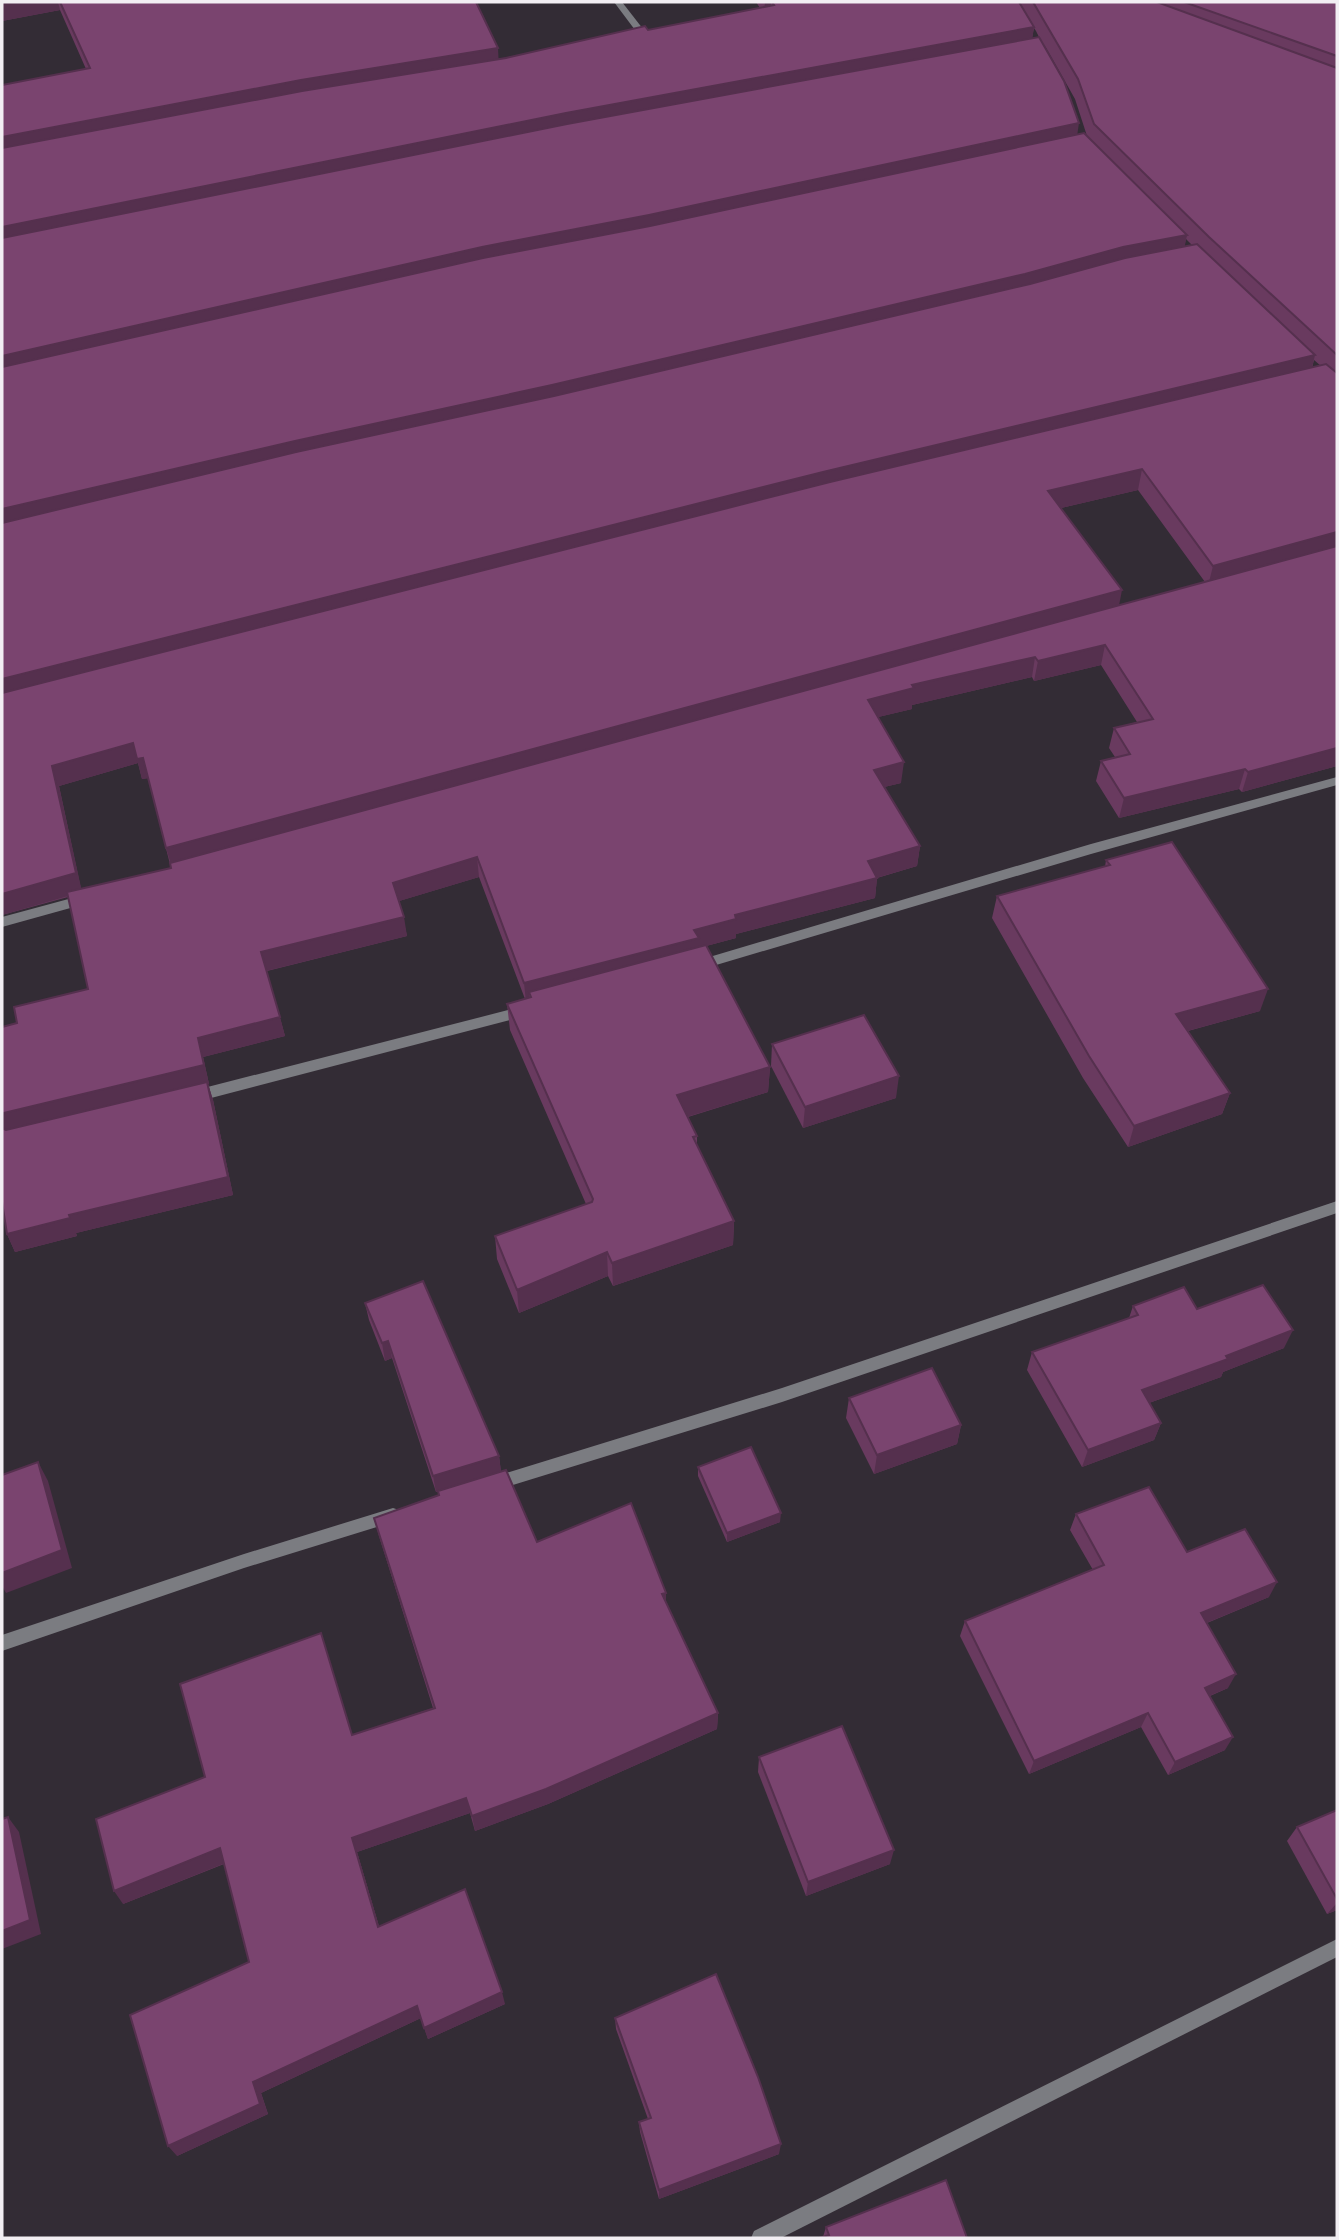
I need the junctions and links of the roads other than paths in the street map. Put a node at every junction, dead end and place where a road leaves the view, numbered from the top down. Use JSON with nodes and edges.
{"nodes":[{"id":1,"x":618,"y":2,"type":"edge"},
{"id":2,"x":635,"y":43,"type":"edge"},
{"id":3,"x":1337,"y":781,"type":"edge"},
{"id":4,"x":96,"y":897,"type":"edge"},
{"id":5,"x":2,"y":922,"type":"edge"},
{"id":6,"x":684,"y":969,"type":"edge"},
{"id":7,"x":536,"y":1008,"type":"edge"},
{"id":8,"x":173,"y":1101,"type":"edge"},
{"id":9,"x":1337,"y":1207,"type":"edge"},
{"id":10,"x":480,"y":1488,"type":"edge"},
{"id":11,"x":414,"y":1508,"type":"edge"},
{"id":12,"x":2,"y":1643,"type":"edge"},
{"id":13,"x":1337,"y":1948,"type":"edge"},
{"id":14,"x":761,"y":2238,"type":"edge"}],
"edges":[{"from":1,"to":2,"type":"street"},
{"from":3,"to":6,"type":"street"},
{"from":4,"to":5,"type":"street"},
{"from":7,"to":8,"type":"street"},
{"from":9,"to":10,"type":"street"},
{"from":11,"to":12,"type":"street"},
{"from":13,"to":14,"type":"street"}]}
